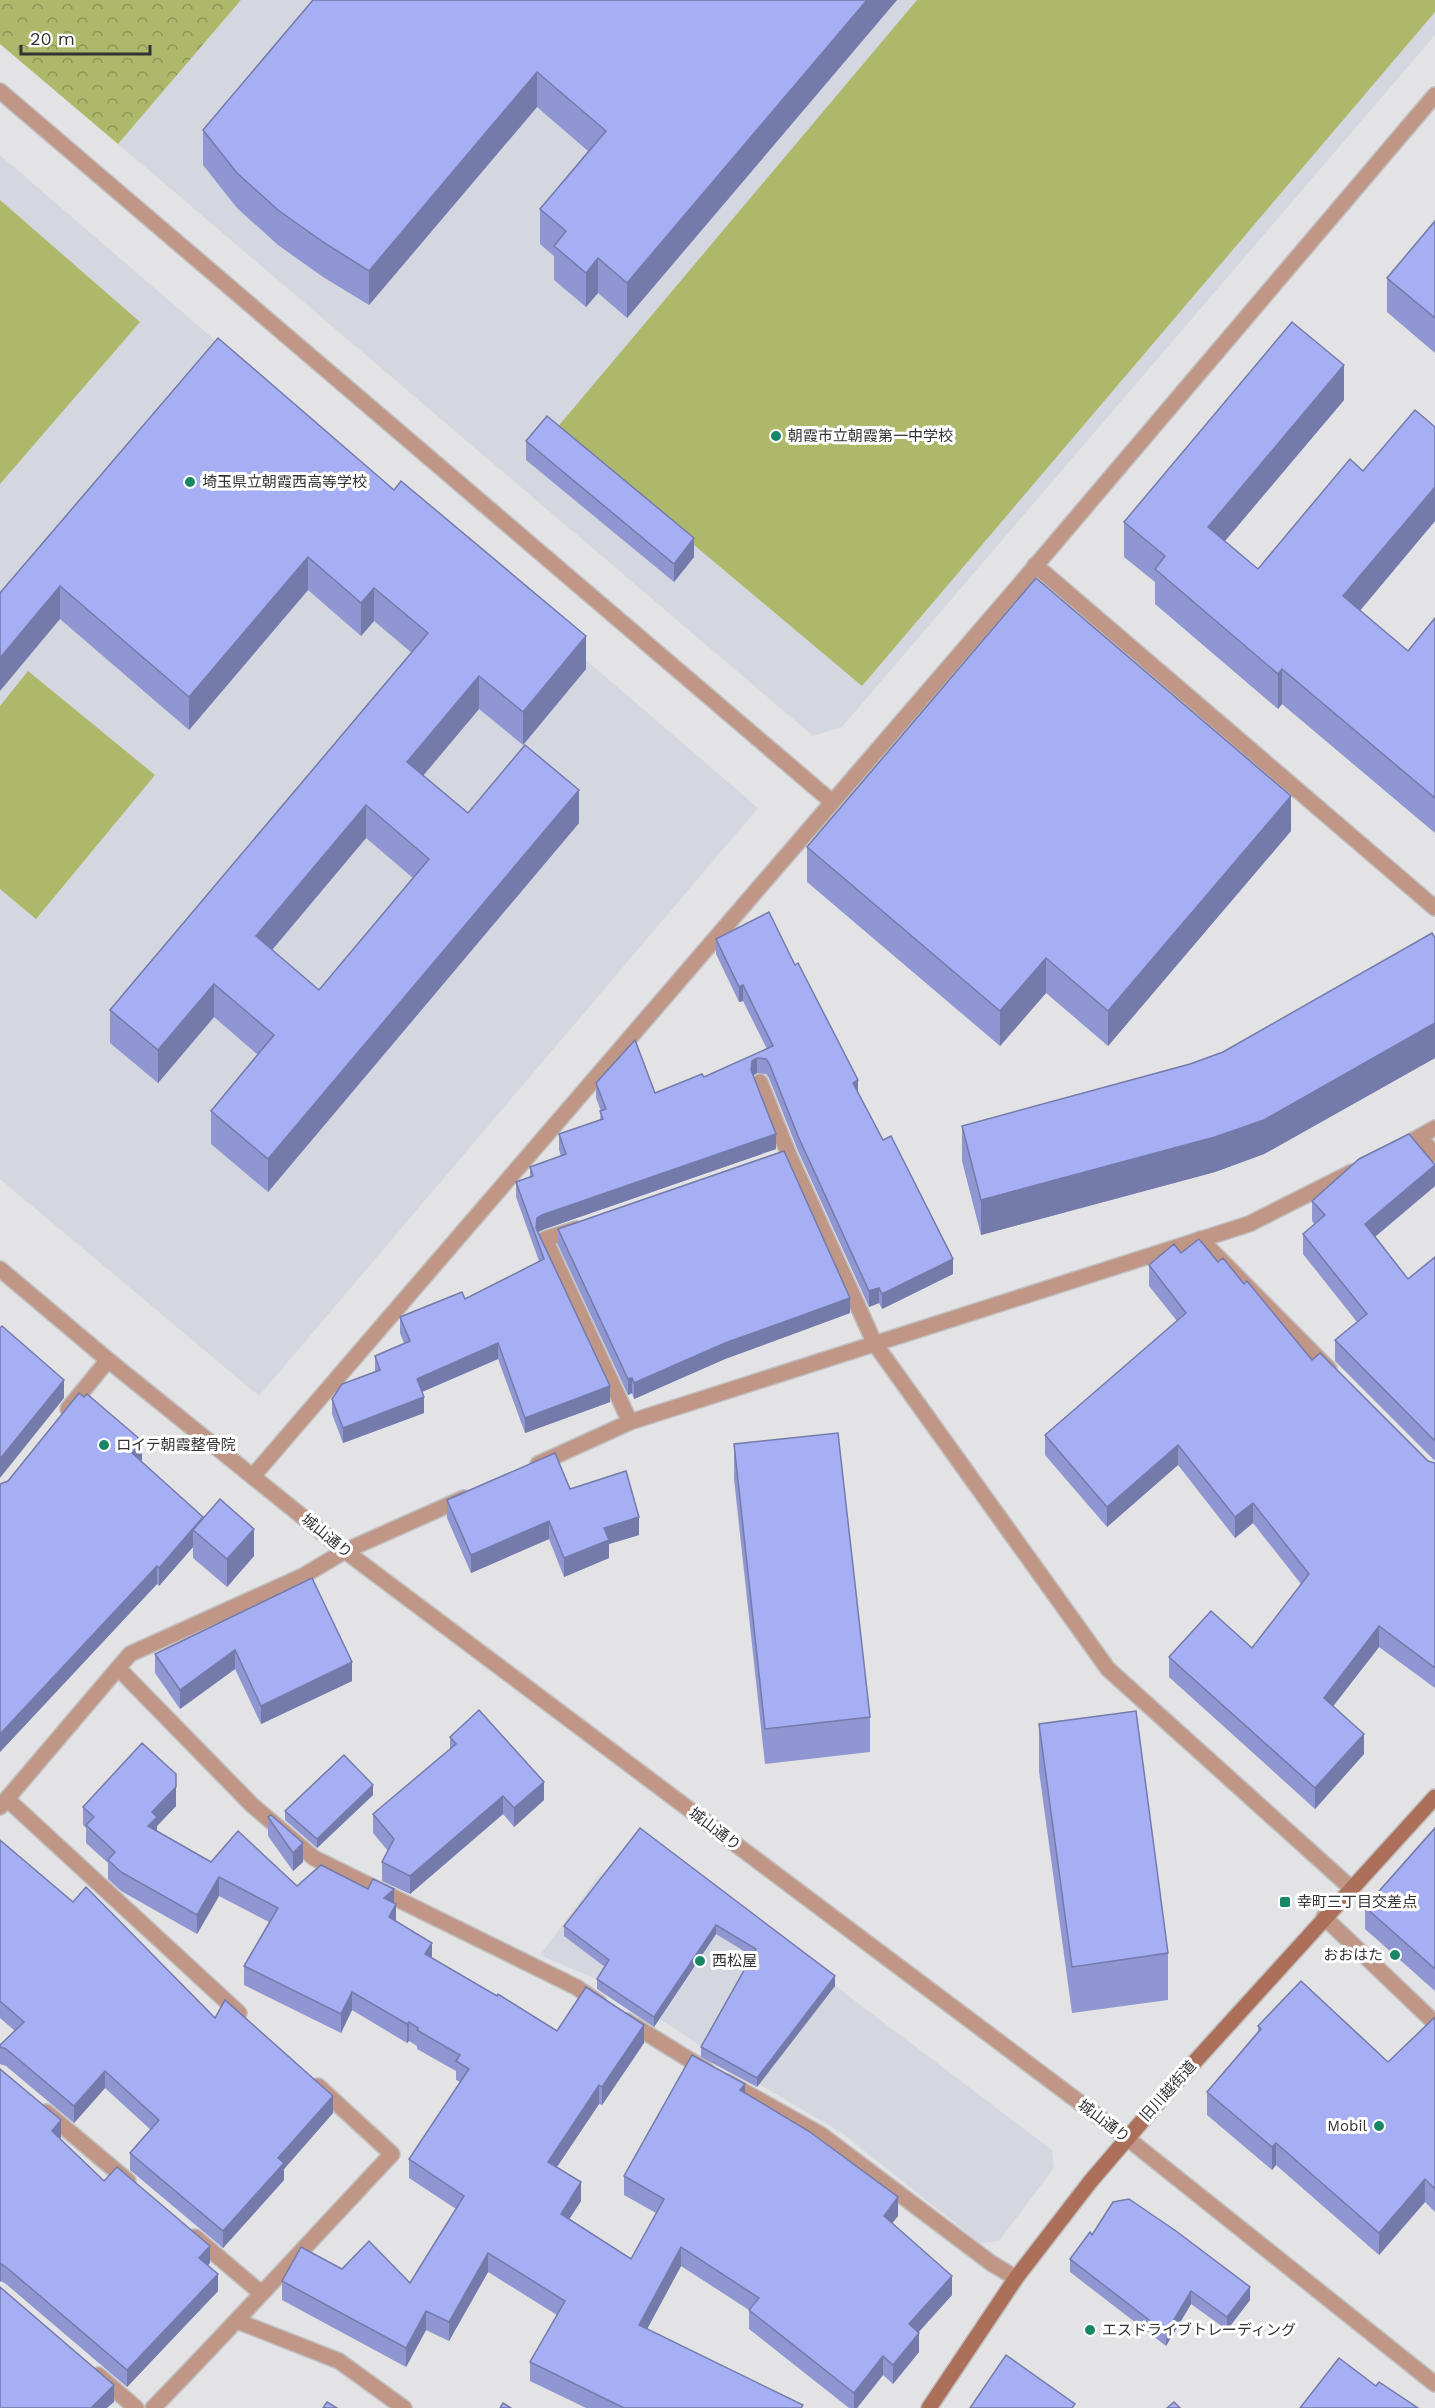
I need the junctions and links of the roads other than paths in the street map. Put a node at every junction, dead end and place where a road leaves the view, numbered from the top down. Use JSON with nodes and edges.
{"nodes":[{"id":1,"x":0,"y":91,"type":"edge"},
{"id":2,"x":1435,"y":95,"type":"edge"},
{"id":3,"x":1035,"y":565,"type":"junction"},
{"id":4,"x":831,"y":801,"type":"junction"},
{"id":5,"x":1435,"y":908,"type":"edge"},
{"id":6,"x":760,"y":1082,"type":"dead end"},
{"id":7,"x":1435,"y":1128,"type":"edge"},
{"id":8,"x":1420,"y":1138,"type":"junction"},
{"id":9,"x":1388,"y":1154,"type":"edge"},
{"id":10,"x":1435,"y":1154,"type":"edge"},
{"id":11,"x":1366,"y":1165,"type":"edge"},
{"id":12,"x":590,"y":1224,"type":"edge"},
{"id":13,"x":1200,"y":1239,"type":"junction"},
{"id":14,"x":0,"y":1269,"type":"edge"},
{"id":15,"x":875,"y":1344,"type":"junction"},
{"id":16,"x":108,"y":1360,"type":"junction"},
{"id":17,"x":1343,"y":1383,"type":"edge"},
{"id":18,"x":58,"y":1422,"type":"edge"},
{"id":19,"x":630,"y":1422,"type":"junction"},
{"id":20,"x":525,"y":1470,"type":"edge"},
{"id":21,"x":253,"y":1476,"type":"junction"},
{"id":22,"x":472,"y":1494,"type":"edge"},
{"id":23,"x":345,"y":1551,"type":"junction"},
{"id":24,"x":118,"y":1668,"type":"junction"},
{"id":25,"x":1435,"y":1797,"type":"edge"},
{"id":26,"x":4,"y":1803,"type":"edge"},
{"id":27,"x":1352,"y":1888,"type":"junction"},
{"id":28,"x":1324,"y":1917,"type":"junction"},
{"id":29,"x":1435,"y":2023,"type":"edge"},
{"id":30,"x":252,"y":2025,"type":"edge"},
{"id":31,"x":305,"y":2074,"type":"edge"},
{"id":32,"x":36,"y":2103,"type":"edge"},
{"id":33,"x":1127,"y":2138,"type":"junction"},
{"id":34,"x":144,"y":2194,"type":"edge"},
{"id":35,"x":180,"y":2225,"type":"edge"},
{"id":36,"x":1016,"y":2278,"type":"junction"},
{"id":37,"x":261,"y":2293,"type":"junction"},
{"id":38,"x":237,"y":2321,"type":"junction"},
{"id":39,"x":91,"y":2369,"type":"edge"},
{"id":40,"x":1435,"y":2384,"type":"edge"},
{"id":41,"x":136,"y":2408,"type":"edge"},
{"id":42,"x":153,"y":2408,"type":"edge"},
{"id":43,"x":404,"y":2408,"type":"edge"},
{"id":44,"x":929,"y":2408,"type":"edge"}],
"edges":[{"from":1,"to":4,"type":"street"},
{"from":2,"to":3,"type":"street"},
{"from":3,"to":4,"type":"street"},
{"from":3,"to":5,"type":"street"},
{"from":4,"to":21,"type":"street"},
{"from":6,"to":15,"type":"street"},
{"from":7,"to":8,"type":"street"},
{"from":8,"to":9,"type":"street"},
{"from":8,"to":10,"type":"street"},
{"from":11,"to":13,"type":"street"},
{"from":12,"to":19,"type":"street"},
{"from":13,"to":15,"type":"street"},
{"from":13,"to":17,"type":"street"},
{"from":14,"to":16,"type":"street","name":"城山通り"},
{"from":15,"to":19,"type":"street"},
{"from":15,"to":27,"type":"street"},
{"from":16,"to":18,"type":"street"},
{"from":16,"to":21,"type":"street","name":"城山通り"},
{"from":19,"to":20,"type":"street"},
{"from":21,"to":23,"type":"street","name":"城山通り"},
{"from":22,"to":23,"type":"street"},
{"from":23,"to":24,"type":"street"},
{"from":23,"to":33,"type":"street","name":"城山通り"},
{"from":24,"to":26,"type":"street"},
{"from":24,"to":36,"type":"street"},
{"from":25,"to":27,"type":"main road","name":"旧川越街道"},
{"from":26,"to":30,"type":"street"},
{"from":27,"to":28,"type":"main road","name":"旧川越街道"},
{"from":28,"to":29,"type":"street"},
{"from":28,"to":33,"type":"main road","name":"旧川越街道"},
{"from":31,"to":37,"type":"street"},
{"from":32,"to":34,"type":"street"},
{"from":33,"to":36,"type":"main road","name":"旧川越街道"},
{"from":33,"to":40,"type":"street","name":"城山通り"},
{"from":35,"to":37,"type":"street"},
{"from":36,"to":44,"type":"main road","name":"旧川越街道"},
{"from":37,"to":38,"type":"street"},
{"from":38,"to":42,"type":"street"},
{"from":38,"to":43,"type":"street"},
{"from":39,"to":41,"type":"street"}]}
